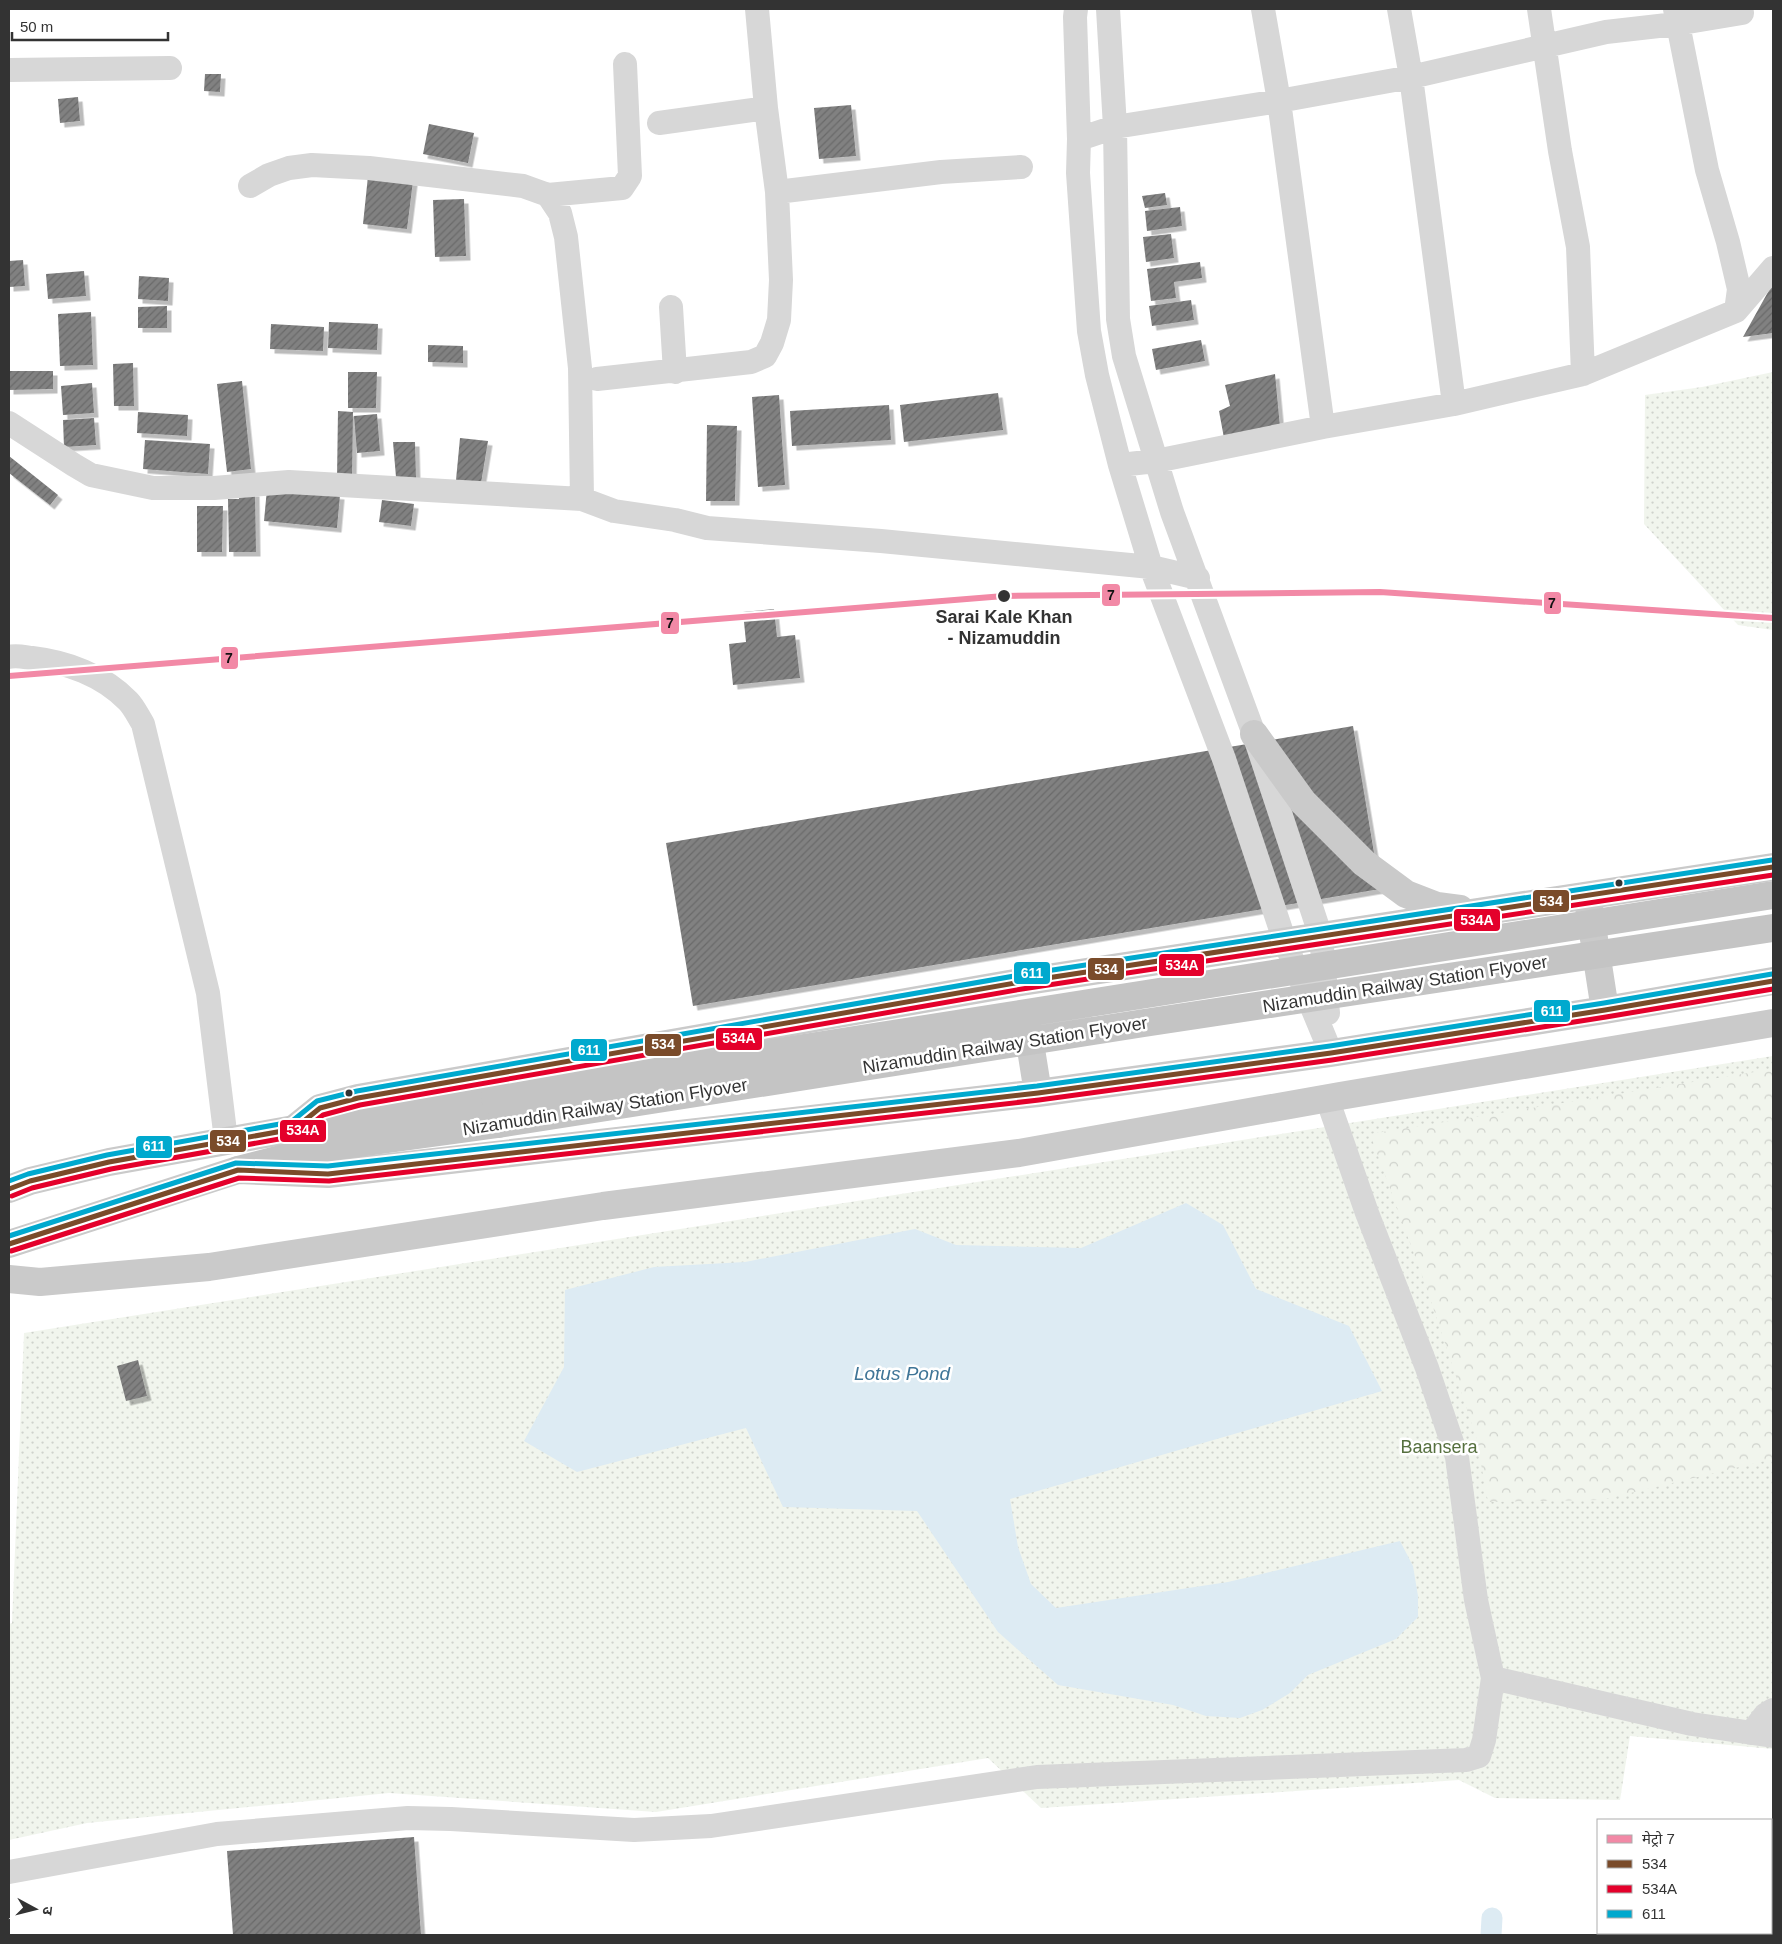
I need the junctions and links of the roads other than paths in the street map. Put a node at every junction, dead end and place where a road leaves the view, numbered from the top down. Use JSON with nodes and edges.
{"nodes":[{"id":1,"x":757,"y":9,"type":"edge"},
{"id":2,"x":1076,"y":9,"type":"edge"},
{"id":3,"x":1108,"y":9,"type":"edge"},
{"id":4,"x":1263,"y":9,"type":"edge"},
{"id":5,"x":1398,"y":9,"type":"edge"},
{"id":6,"x":1539,"y":9,"type":"edge"},
{"id":7,"x":1742,"y":13,"type":"dead end"},
{"id":8,"x":1676,"y":16,"type":"edge"},
{"id":9,"x":1546,"y":47,"type":"junction"},
{"id":10,"x":625,"y":64,"type":"dead end"},
{"id":11,"x":170,"y":68,"type":"dead end"},
{"id":12,"x":9,"y":70,"type":"edge"},
{"id":13,"x":1411,"y":77,"type":"junction"},
{"id":14,"x":1279,"y":101,"type":"junction"},
{"id":15,"x":766,"y":108,"type":"junction"},
{"id":16,"x":659,"y":123,"type":"dead end"},
{"id":17,"x":1115,"y":127,"type":"junction"},
{"id":18,"x":1079,"y":139,"type":"junction"},
{"id":19,"x":1021,"y":166,"type":"dead end"},
{"id":20,"x":250,"y":186,"type":"dead end"},
{"id":21,"x":777,"y":192,"type":"junction"},
{"id":22,"x":548,"y":195,"type":"junction"},
{"id":23,"x":1773,"y":268,"type":"edge"},
{"id":24,"x":671,"y":307,"type":"dead end"},
{"id":25,"x":1736,"y":310,"type":"junction"},
{"id":26,"x":675,"y":372,"type":"junction"},
{"id":27,"x":1583,"y":374,"type":"junction"},
{"id":28,"x":596,"y":378,"type":"dead end"},
{"id":29,"x":1454,"y":404,"type":"junction"},
{"id":30,"x":9,"y":423,"type":"edge"},
{"id":31,"x":1323,"y":427,"type":"junction"},
{"id":32,"x":1156,"y":461,"type":"junction"},
{"id":33,"x":1120,"y":465,"type":"junction"},
{"id":34,"x":582,"y":499,"type":"junction"},
{"id":35,"x":1151,"y":567,"type":"junction"},
{"id":36,"x":1198,"y":578,"type":"junction"},
{"id":37,"x":9,"y":657,"type":"edge"},
{"id":38,"x":1254,"y":734,"type":"junction"},
{"id":39,"x":1773,"y":867,"type":"edge"},
{"id":40,"x":1773,"y":895,"type":"edge"},
{"id":41,"x":1587,"y":896,"type":"junction"},
{"id":42,"x":1481,"y":912,"type":"junction"},
{"id":43,"x":1773,"y":928,"type":"edge"},
{"id":44,"x":1321,"y":936,"type":"junction"},
{"id":45,"x":1285,"y":942,"type":"junction"},
{"id":46,"x":1773,"y":981,"type":"edge"},
{"id":47,"x":1021,"y":982,"type":"junction"},
{"id":48,"x":1605,"y":1010,"type":"junction"},
{"id":49,"x":1773,"y":1023,"type":"edge"},
{"id":50,"x":1331,"y":1053,"type":"junction"},
{"id":51,"x":1038,"y":1093,"type":"junction"},
{"id":52,"x":1327,"y":1098,"type":"junction"},
{"id":53,"x":294,"y":1129,"type":"junction"},
{"id":54,"x":226,"y":1140,"type":"junction"},
{"id":55,"x":238,"y":1170,"type":"junction"},
{"id":56,"x":9,"y":1188,"type":"edge"},
{"id":57,"x":9,"y":1244,"type":"edge"},
{"id":58,"x":9,"y":1279,"type":"edge"},
{"id":59,"x":1493,"y":1678,"type":"junction"},
{"id":60,"x":1773,"y":1710,"type":"edge"},
{"id":61,"x":1762,"y":1734,"type":"edge"},
{"id":62,"x":9,"y":1872,"type":"edge"}],
"edges":[{"from":1,"to":15,"type":"street"},
{"from":2,"to":18,"type":"street"},
{"from":3,"to":17,"type":"street"},
{"from":4,"to":14,"type":"street"},
{"from":5,"to":13,"type":"street"},
{"from":6,"to":9,"type":"street"},
{"from":7,"to":8,"type":"street"},
{"from":8,"to":9,"type":"street"},
{"from":8,"to":25,"type":"street"},
{"from":9,"to":13,"type":"street"},
{"from":9,"to":27,"type":"street"},
{"from":10,"to":22,"type":"street"},
{"from":11,"to":12,"type":"street"},
{"from":13,"to":14,"type":"street"},
{"from":13,"to":29,"type":"street"},
{"from":14,"to":17,"type":"street"},
{"from":14,"to":31,"type":"street"},
{"from":15,"to":16,"type":"street"},
{"from":15,"to":21,"type":"street"},
{"from":17,"to":18,"type":"street"},
{"from":17,"to":32,"type":"street"},
{"from":18,"to":33,"type":"street"},
{"from":19,"to":21,"type":"street"},
{"from":20,"to":22,"type":"street"},
{"from":21,"to":26,"type":"street"},
{"from":22,"to":34,"type":"street"},
{"from":23,"to":25,"type":"street"},
{"from":24,"to":26,"type":"street"},
{"from":25,"to":27,"type":"street"},
{"from":26,"to":28,"type":"street"},
{"from":27,"to":29,"type":"street"},
{"from":29,"to":31,"type":"street"},
{"from":30,"to":34,"type":"street"},
{"from":31,"to":32,"type":"street"},
{"from":32,"to":33,"type":"street"},
{"from":32,"to":36,"type":"street"},
{"from":33,"to":35,"type":"street"},
{"from":34,"to":35,"type":"street"},
{"from":35,"to":36,"type":"street"},
{"from":35,"to":45,"type":"street"},
{"from":36,"to":38,"type":"street"},
{"from":37,"to":54,"type":"street"},
{"from":38,"to":42,"type":"main road"},
{"from":38,"to":44,"type":"street"},
{"from":39,"to":41,"type":"main road"},
{"from":40,"to":53,"type":"highway","name":"Nizamuddin Railway Station Flyover","bridge":true},
{"from":41,"to":42,"type":"main road"},
{"from":41,"to":48,"type":"main road"},
{"from":42,"to":44,"type":"main road"},
{"from":43,"to":55,"type":"highway","name":"Nizamuddin Railway Station Flyover","bridge":true},
{"from":44,"to":45,"type":"main road"},
{"from":44,"to":50,"type":"street"},
{"from":45,"to":47,"type":"main road"},
{"from":45,"to":50,"type":"street"},
{"from":46,"to":48,"type":"main road"},
{"from":47,"to":51,"type":"main road"},
{"from":47,"to":53,"type":"main road"},
{"from":48,"to":50,"type":"main road"},
{"from":49,"to":52,"type":"main road"},
{"from":50,"to":51,"type":"main road"},
{"from":51,"to":55,"type":"main road"},
{"from":52,"to":58,"type":"main road"},
{"from":52,"to":59,"type":"street"},
{"from":53,"to":54,"type":"main road"},
{"from":54,"to":56,"type":"main road"},
{"from":55,"to":57,"type":"main road"},
{"from":59,"to":61,"type":"street"},
{"from":59,"to":62,"type":"street"},
{"from":60,"to":61,"type":"street"}]}
